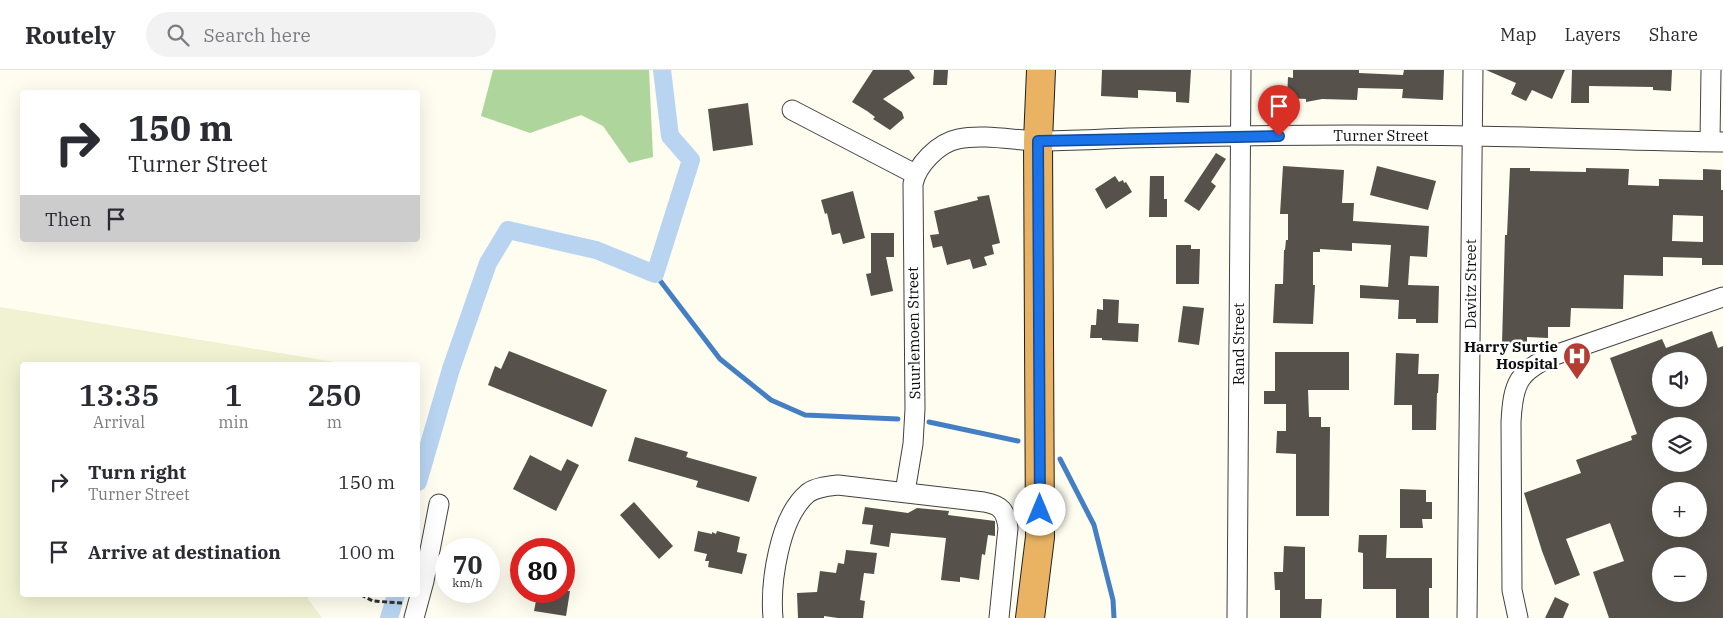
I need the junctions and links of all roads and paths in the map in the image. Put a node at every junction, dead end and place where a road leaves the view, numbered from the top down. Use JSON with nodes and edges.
{"nodes":[{"id":1,"x":1041,"y":70,"type":"edge"},
{"id":2,"x":1241,"y":70,"type":"edge"},
{"id":3,"x":1473,"y":70,"type":"edge"},
{"id":4,"x":1711,"y":70,"type":"edge"},
{"id":5,"x":792,"y":110,"type":"dead end"},
{"id":6,"x":1241,"y":135,"type":"junction"},
{"id":7,"x":1472,"y":136,"type":"junction"},
{"id":8,"x":1038,"y":141,"type":"junction"},
{"id":9,"x":1717,"y":141,"type":"edge"},
{"id":10,"x":915,"y":174,"type":"junction"},
{"id":11,"x":1723,"y":297,"type":"edge"},
{"id":12,"x":905,"y":492,"type":"junction"},
{"id":13,"x":439,"y":504,"type":"dead end"},
{"id":14,"x":420,"y":593,"type":"edge"},
{"id":15,"x":364,"y":597,"type":"edge"},
{"id":16,"x":419,"y":597,"type":"edge"},
{"id":17,"x":402,"y":603,"type":"dead end"},
{"id":18,"x":414,"y":618,"type":"edge"},
{"id":19,"x":773,"y":618,"type":"edge"},
{"id":20,"x":999,"y":618,"type":"edge"},
{"id":21,"x":1030,"y":618,"type":"edge"},
{"id":22,"x":1237,"y":618,"type":"edge"},
{"id":23,"x":1466,"y":618,"type":"edge"},
{"id":24,"x":1518,"y":618,"type":"edge"}],
"edges":[{"from":1,"to":8,"type":"highway"},
{"from":2,"to":6,"type":"street","name":"Rand Street"},
{"from":3,"to":7,"type":"street","name":"Davitz Street"},
{"from":4,"to":9,"type":"street"},
{"from":5,"to":10,"type":"street"},
{"from":6,"to":7,"type":"street","name":"Turner Street"},
{"from":6,"to":8,"type":"street","name":"Turner Street"},
{"from":6,"to":22,"type":"street","name":"Rand Street"},
{"from":7,"to":9,"type":"street","name":"Turner Street"},
{"from":7,"to":23,"type":"street","name":"Davitz Street"},
{"from":8,"to":10,"type":"street"},
{"from":8,"to":21,"type":"highway"},
{"from":10,"to":12,"type":"street","name":"Suurlemoen Street"},
{"from":11,"to":24,"type":"street"},
{"from":12,"to":19,"type":"street"},
{"from":12,"to":20,"type":"street"},
{"from":13,"to":14,"type":"street"},
{"from":15,"to":17,"type":"path"},
{"from":16,"to":18,"type":"street"}]}
